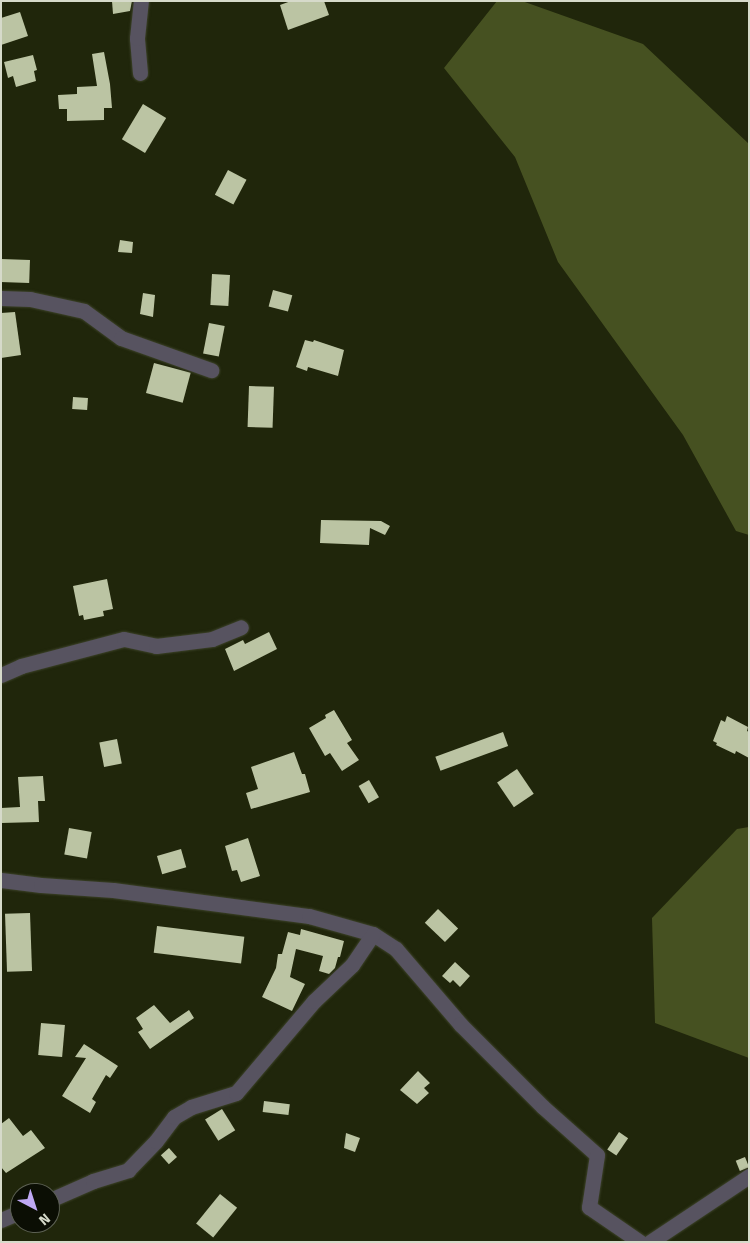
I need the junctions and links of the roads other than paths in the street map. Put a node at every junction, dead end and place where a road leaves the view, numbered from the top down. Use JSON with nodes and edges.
{"nodes":[{"id":1,"x":141,"y":1,"type":"edge"},
{"id":2,"x":140,"y":72,"type":"dead end"},
{"id":3,"x":1,"y":298,"type":"edge"},
{"id":4,"x":211,"y":370,"type":"dead end"},
{"id":5,"x":241,"y":627,"type":"dead end"},
{"id":6,"x":1,"y":675,"type":"edge"},
{"id":7,"x":1,"y":880,"type":"edge"},
{"id":8,"x":373,"y":934,"type":"junction"},
{"id":9,"x":749,"y":1176,"type":"edge"},
{"id":10,"x":60,"y":1196,"type":"edge"},
{"id":11,"x":640,"y":1242,"type":"edge"},
{"id":12,"x":650,"y":1242,"type":"edge"}],
"edges":[{"from":1,"to":2,"type":"street"},
{"from":3,"to":4,"type":"street"},
{"from":5,"to":6,"type":"street"},
{"from":7,"to":8,"type":"street"},
{"from":8,"to":10,"type":"street"},
{"from":8,"to":11,"type":"street"},
{"from":9,"to":12,"type":"street"}]}
